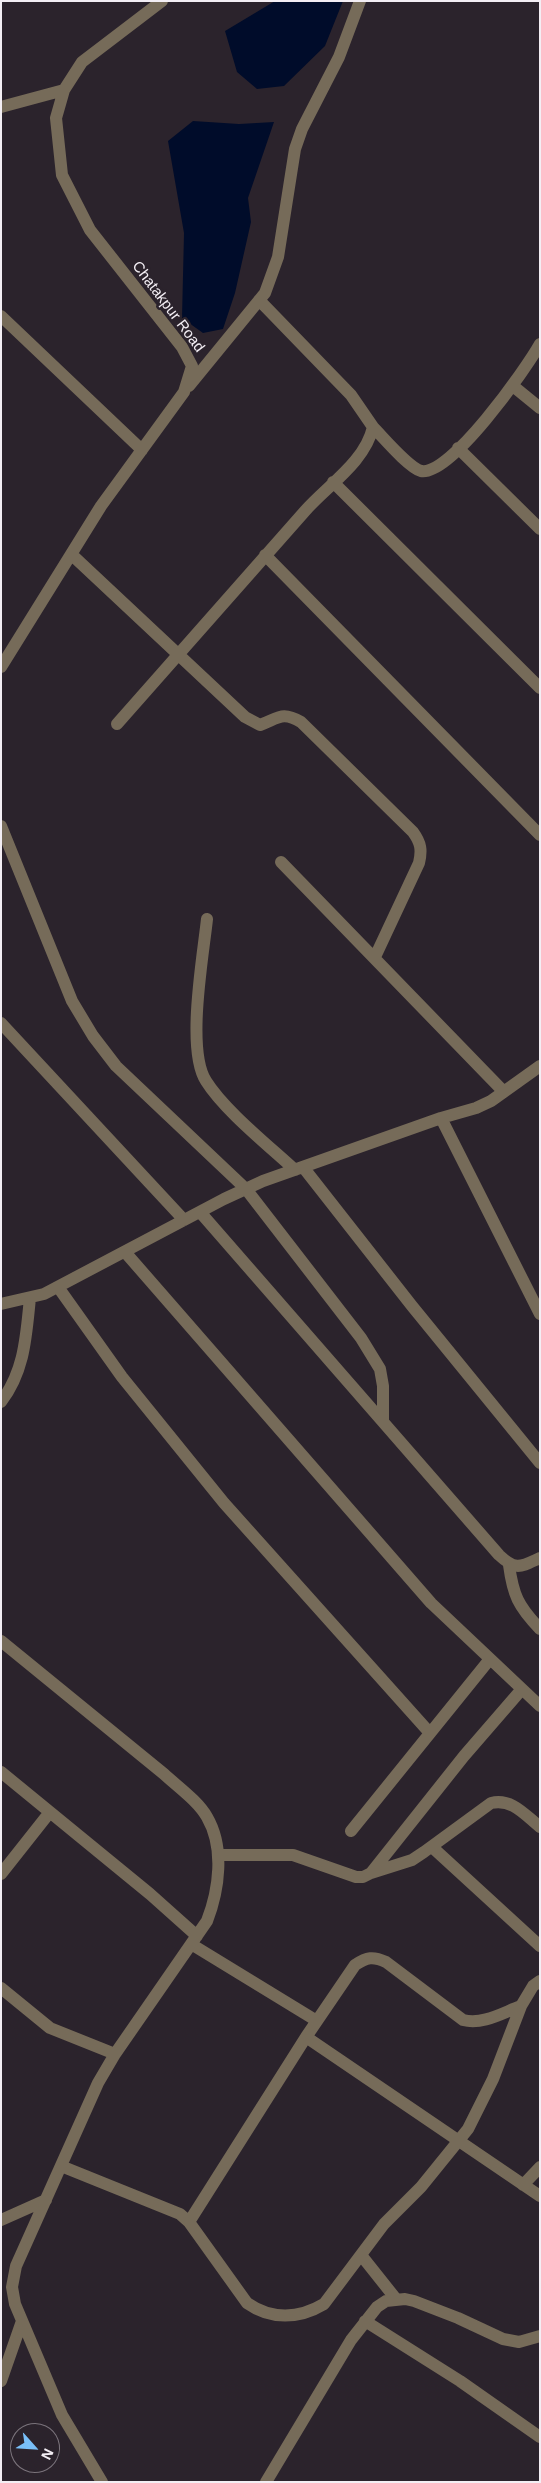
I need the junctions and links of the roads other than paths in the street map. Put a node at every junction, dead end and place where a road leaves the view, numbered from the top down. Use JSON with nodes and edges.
{"nodes":[{"id":1,"x":162,"y":1,"type":"edge"},
{"id":2,"x":360,"y":1,"type":"edge"},
{"id":3,"x":64,"y":90,"type":"junction"},
{"id":4,"x":1,"y":107,"type":"edge"},
{"id":5,"x":259,"y":300,"type":"junction"},
{"id":6,"x":1,"y":316,"type":"edge"},
{"id":7,"x":540,"y":344,"type":"edge"},
{"id":8,"x":513,"y":386,"type":"junction"},
{"id":9,"x":184,"y":392,"type":"junction"},
{"id":10,"x":540,"y":408,"type":"edge"},
{"id":11,"x":372,"y":427,"type":"junction"},
{"id":12,"x":458,"y":448,"type":"junction"},
{"id":13,"x":142,"y":450,"type":"junction"},
{"id":14,"x":333,"y":482,"type":"junction"},
{"id":15,"x":540,"y":529,"type":"edge"},
{"id":16,"x":71,"y":554,"type":"junction"},
{"id":17,"x":265,"y":555,"type":"junction"},
{"id":18,"x":178,"y":654,"type":"junction"},
{"id":19,"x":3,"y":660,"type":"edge"},
{"id":20,"x":540,"y":688,"type":"edge"},
{"id":21,"x":117,"y":724,"type":"dead end"},
{"id":22,"x":1,"y":826,"type":"edge"},
{"id":23,"x":540,"y":835,"type":"edge"},
{"id":24,"x":281,"y":862,"type":"dead end"},
{"id":25,"x":207,"y":919,"type":"dead end"},
{"id":26,"x":375,"y":957,"type":"junction"},
{"id":27,"x":1,"y":1023,"type":"edge"},
{"id":28,"x":540,"y":1066,"type":"edge"},
{"id":29,"x":504,"y":1092,"type":"junction"},
{"id":30,"x":441,"y":1118,"type":"junction"},
{"id":31,"x":299,"y":1169,"type":"junction"},
{"id":32,"x":246,"y":1189,"type":"junction"},
{"id":33,"x":200,"y":1212,"type":"junction"},
{"id":34,"x":184,"y":1220,"type":"junction"},
{"id":35,"x":125,"y":1252,"type":"junction"},
{"id":36,"x":58,"y":1287,"type":"junction"},
{"id":37,"x":30,"y":1298,"type":"junction"},
{"id":38,"x":1,"y":1304,"type":"edge"},
{"id":39,"x":540,"y":1314,"type":"edge"},
{"id":40,"x":1,"y":1402,"type":"edge"},
{"id":41,"x":383,"y":1420,"type":"junction"},
{"id":42,"x":540,"y":1463,"type":"edge"},
{"id":43,"x":540,"y":1558,"type":"edge"},
{"id":44,"x":509,"y":1565,"type":"junction"},
{"id":45,"x":540,"y":1629,"type":"edge"},
{"id":46,"x":1,"y":1641,"type":"edge"},
{"id":47,"x":490,"y":1659,"type":"junction"},
{"id":48,"x":522,"y":1689,"type":"junction"},
{"id":49,"x":540,"y":1706,"type":"edge"},
{"id":50,"x":429,"y":1732,"type":"junction"},
{"id":51,"x":1,"y":1772,"type":"edge"},
{"id":52,"x":50,"y":1812,"type":"junction"},
{"id":53,"x":540,"y":1827,"type":"edge"},
{"id":54,"x":351,"y":1831,"type":"dead end"},
{"id":55,"x":432,"y":1847,"type":"junction"},
{"id":56,"x":218,"y":1855,"type":"junction"},
{"id":57,"x":1,"y":1874,"type":"edge"},
{"id":58,"x":371,"y":1874,"type":"junction"},
{"id":59,"x":194,"y":1940,"type":"junction"},
{"id":60,"x":540,"y":1946,"type":"edge"},
{"id":61,"x":540,"y":1981,"type":"edge"},
{"id":62,"x":1,"y":1988,"type":"edge"},
{"id":63,"x":520,"y":2006,"type":"junction"},
{"id":64,"x":317,"y":2021,"type":"junction"},
{"id":65,"x":306,"y":2037,"type":"junction"},
{"id":66,"x":115,"y":2054,"type":"junction"},
{"id":67,"x":459,"y":2140,"type":"junction"},
{"id":68,"x":61,"y":2166,"type":"junction"},
{"id":69,"x":540,"y":2167,"type":"edge"},
{"id":70,"x":523,"y":2185,"type":"junction"},
{"id":71,"x":540,"y":2196,"type":"edge"},
{"id":72,"x":46,"y":2200,"type":"junction"},
{"id":73,"x":1,"y":2220,"type":"edge"},
{"id":74,"x":189,"y":2222,"type":"junction"},
{"id":75,"x":361,"y":2255,"type":"junction"},
{"id":76,"x":396,"y":2299,"type":"junction"},
{"id":77,"x":22,"y":2321,"type":"junction"},
{"id":78,"x":365,"y":2321,"type":"junction"},
{"id":79,"x":540,"y":2336,"type":"edge"},
{"id":80,"x":1,"y":2381,"type":"edge"},
{"id":81,"x":540,"y":2437,"type":"edge"},
{"id":82,"x":102,"y":2482,"type":"edge"},
{"id":83,"x":266,"y":2482,"type":"edge"}],
"edges":[{"from":1,"to":3,"type":"street","name":"Chatakpur Road"},
{"from":2,"to":5,"type":"street"},
{"from":3,"to":4,"type":"street"},
{"from":3,"to":9,"type":"street","name":"Chatakpur Road"},
{"from":5,"to":9,"type":"street"},
{"from":5,"to":11,"type":"street"},
{"from":6,"to":13,"type":"street"},
{"from":7,"to":8,"type":"street"},
{"from":8,"to":10,"type":"street"},
{"from":8,"to":12,"type":"street"},
{"from":9,"to":13,"type":"street","name":"Chatakpur Road"},
{"from":11,"to":12,"type":"street"},
{"from":11,"to":14,"type":"street"},
{"from":12,"to":15,"type":"street"},
{"from":13,"to":16,"type":"street","name":"Chatakpur Road"},
{"from":14,"to":17,"type":"street"},
{"from":14,"to":20,"type":"street"},
{"from":16,"to":18,"type":"street"},
{"from":16,"to":19,"type":"street","name":"Chatakpur Road"},
{"from":17,"to":18,"type":"street"},
{"from":17,"to":23,"type":"street"},
{"from":18,"to":21,"type":"street"},
{"from":18,"to":26,"type":"street"},
{"from":22,"to":32,"type":"street"},
{"from":24,"to":26,"type":"street"},
{"from":25,"to":31,"type":"street"},
{"from":26,"to":29,"type":"street"},
{"from":27,"to":34,"type":"street"},
{"from":28,"to":29,"type":"street"},
{"from":29,"to":30,"type":"street"},
{"from":30,"to":31,"type":"street"},
{"from":30,"to":39,"type":"street"},
{"from":31,"to":32,"type":"street"},
{"from":31,"to":42,"type":"street"},
{"from":32,"to":33,"type":"street"},
{"from":32,"to":41,"type":"street"},
{"from":33,"to":34,"type":"street"},
{"from":33,"to":41,"type":"street"},
{"from":34,"to":35,"type":"street"},
{"from":35,"to":36,"type":"street"},
{"from":35,"to":47,"type":"street"},
{"from":36,"to":37,"type":"street"},
{"from":36,"to":50,"type":"street"},
{"from":37,"to":38,"type":"street"},
{"from":37,"to":40,"type":"street"},
{"from":41,"to":44,"type":"street"},
{"from":43,"to":44,"type":"street"},
{"from":44,"to":45,"type":"street"},
{"from":46,"to":56,"type":"street"},
{"from":47,"to":48,"type":"street"},
{"from":47,"to":50,"type":"street"},
{"from":48,"to":49,"type":"street"},
{"from":48,"to":58,"type":"street"},
{"from":50,"to":54,"type":"street"},
{"from":51,"to":52,"type":"street"},
{"from":52,"to":57,"type":"street"},
{"from":52,"to":59,"type":"street"},
{"from":53,"to":55,"type":"street"},
{"from":55,"to":58,"type":"street"},
{"from":55,"to":60,"type":"street"},
{"from":56,"to":58,"type":"street"},
{"from":56,"to":59,"type":"street"},
{"from":59,"to":64,"type":"street"},
{"from":59,"to":66,"type":"street"},
{"from":61,"to":63,"type":"street"},
{"from":62,"to":66,"type":"street"},
{"from":63,"to":64,"type":"street"},
{"from":63,"to":67,"type":"street"},
{"from":64,"to":65,"type":"street"},
{"from":65,"to":67,"type":"street"},
{"from":65,"to":74,"type":"street"},
{"from":66,"to":68,"type":"street"},
{"from":67,"to":70,"type":"street"},
{"from":67,"to":75,"type":"street"},
{"from":68,"to":72,"type":"street"},
{"from":68,"to":74,"type":"street"},
{"from":69,"to":70,"type":"street"},
{"from":70,"to":71,"type":"street"},
{"from":72,"to":73,"type":"street"},
{"from":72,"to":77,"type":"street"},
{"from":74,"to":75,"type":"street"},
{"from":75,"to":76,"type":"street"},
{"from":76,"to":78,"type":"street"},
{"from":76,"to":79,"type":"street"},
{"from":77,"to":80,"type":"street"},
{"from":77,"to":82,"type":"street"},
{"from":78,"to":81,"type":"street"},
{"from":78,"to":83,"type":"street"}]}
